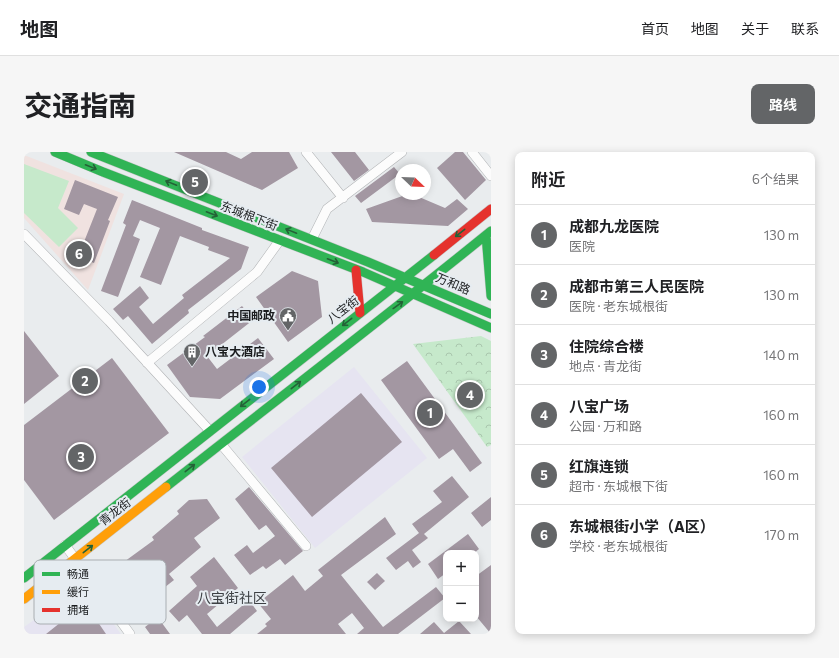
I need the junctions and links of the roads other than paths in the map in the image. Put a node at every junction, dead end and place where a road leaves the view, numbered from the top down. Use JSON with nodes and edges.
{"nodes":[{"id":1,"x":54,"y":152,"type":"edge"},
{"id":2,"x":91,"y":152,"type":"edge"},
{"id":3,"x":306,"y":152,"type":"edge"},
{"id":4,"x":402,"y":152,"type":"edge"},
{"id":5,"x":472,"y":152,"type":"edge"},
{"id":6,"x":106,"y":154,"type":"edge"},
{"id":7,"x":491,"y":176,"type":"edge"},
{"id":8,"x":343,"y":198,"type":"junction"},
{"id":9,"x":491,"y":209,"type":"edge"},
{"id":10,"x":489,"y":233,"type":"edge"},
{"id":11,"x":24,"y":234,"type":"edge"},
{"id":12,"x":312,"y":239,"type":"junction"},
{"id":13,"x":280,"y":240,"type":"junction"},
{"id":14,"x":356,"y":270,"type":"junction"},
{"id":15,"x":405,"y":278,"type":"junction"},
{"id":16,"x":425,"y":285,"type":"junction"},
{"id":17,"x":395,"y":287,"type":"junction"},
{"id":18,"x":412,"y":295,"type":"junction"},
{"id":19,"x":491,"y":296,"type":"edge"},
{"id":20,"x":360,"y":313,"type":"junction"},
{"id":21,"x":491,"y":314,"type":"edge"},
{"id":22,"x":491,"y":328,"type":"edge"},
{"id":23,"x":147,"y":362,"type":"junction"},
{"id":24,"x":210,"y":431,"type":"junction"},
{"id":25,"x":221,"y":444,"type":"junction"},
{"id":26,"x":65,"y":546,"type":"junction"},
{"id":27,"x":306,"y":546,"type":"dead end"},
{"id":28,"x":75,"y":559,"type":"joint"},
{"id":29,"x":47,"y":560,"type":"edge"},
{"id":30,"x":34,"y":570,"type":"edge"},
{"id":31,"x":24,"y":578,"type":"edge"},
{"id":32,"x":34,"y":591,"type":"edge"},
{"id":33,"x":24,"y":599,"type":"edge"},
{"id":34,"x":123,"y":624,"type":"edge"},
{"id":35,"x":130,"y":634,"type":"edge"}],
"edges":[{"from":1,"to":13,"type":"main road","name":"东城根下街","one_way":true},
{"from":2,"to":6,"type":"main road","name":"东城根下街"},
{"from":3,"to":8,"type":"street"},
{"from":4,"to":8,"type":"street"},
{"from":5,"to":7,"type":"street"},
{"from":12,"to":6,"type":"main road","name":"东城根下街","one_way":true},
{"from":8,"to":12,"type":"street"},
{"from":9,"to":15,"type":"main road","name":"八宝街","one_way":true},
{"from":10,"to":16,"type":"main road"},
{"from":10,"to":19,"type":"main road"},
{"from":11,"to":23,"type":"street"},
{"from":12,"to":15,"type":"main road","name":"东城根下街"},
{"from":13,"to":14,"type":"main road","name":"东城根下街","one_way":true},
{"from":13,"to":23,"type":"street"},
{"from":14,"to":17,"type":"main road","name":"东城根下街"},
{"from":14,"to":20,"type":"main road"},
{"from":15,"to":16,"type":"main road","name":"万和路"},
{"from":15,"to":17,"type":"main road","name":"八宝街"},
{"from":16,"to":18,"type":"main road"},
{"from":16,"to":21,"type":"main road","name":"万和路"},
{"from":17,"to":18,"type":"main road","name":"东城根下街"},
{"from":17,"to":20,"type":"main road","name":"八宝街"},
{"from":18,"to":22,"type":"main road","name":"万和路"},
{"from":25,"to":18,"type":"main road","one_way":true},
{"from":20,"to":24,"type":"main road","name":"八宝街","one_way":true},
{"from":23,"to":24,"type":"street"},
{"from":24,"to":26,"type":"main road","name":"青龙街"},
{"from":25,"to":27,"type":"street"},
{"from":28,"to":25,"type":"main road","name":"青龙街","one_way":true},
{"from":26,"to":28,"type":"street"},
{"from":26,"to":29,"type":"main road","name":"青龙街"},
{"from":30,"to":31,"type":"main road","name":"青龙街"},
{"from":32,"to":33,"type":"main road","name":"青龙街"},
{"from":34,"to":35,"type":"street"}]}
